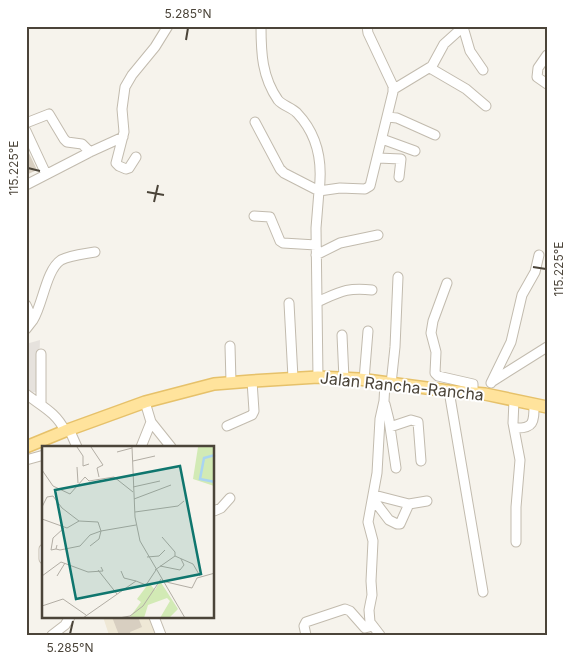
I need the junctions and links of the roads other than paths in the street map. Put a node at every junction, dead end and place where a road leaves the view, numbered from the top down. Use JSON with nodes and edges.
{"nodes":[{"id":1,"x":168,"y":26,"type":"edge"},
{"id":2,"x":260,"y":26,"type":"edge"},
{"id":3,"x":367,"y":26,"type":"edge"},
{"id":4,"x":464,"y":27,"type":"edge"},
{"id":5,"x":547,"y":55,"type":"edge"},
{"id":6,"x":430,"y":68,"type":"junction"},
{"id":7,"x":483,"y":70,"type":"dead end"},
{"id":8,"x":547,"y":84,"type":"edge"},
{"id":9,"x":394,"y":89,"type":"junction"},
{"id":10,"x":486,"y":106,"type":"dead end"},
{"id":11,"x":388,"y":117,"type":"junction"},
{"id":12,"x":256,"y":122,"type":"dead end"},
{"id":13,"x":26,"y":123,"type":"edge"},
{"id":14,"x":26,"y":131,"type":"edge"},
{"id":15,"x":435,"y":134,"type":"dead end"},
{"id":16,"x":123,"y":137,"type":"junction"},
{"id":17,"x":382,"y":139,"type":"junction"},
{"id":18,"x":414,"y":151,"type":"dead end"},
{"id":19,"x":90,"y":152,"type":"junction"},
{"id":20,"x":136,"y":157,"type":"dead end"},
{"id":21,"x":378,"y":158,"type":"junction"},
{"id":22,"x":46,"y":174,"type":"junction"},
{"id":23,"x":400,"y":177,"type":"dead end"},
{"id":24,"x":26,"y":185,"type":"edge"},
{"id":25,"x":319,"y":191,"type":"junction"},
{"id":26,"x":254,"y":216,"type":"dead end"},
{"id":27,"x":378,"y":235,"type":"dead end"},
{"id":28,"x":316,"y":245,"type":"junction"},
{"id":29,"x":95,"y":252,"type":"dead end"},
{"id":30,"x":316,"y":255,"type":"junction"},
{"id":31,"x":539,"y":255,"type":"dead end"},
{"id":32,"x":398,"y":277,"type":"dead end"},
{"id":33,"x":447,"y":283,"type":"dead end"},
{"id":34,"x":372,"y":290,"type":"dead end"},
{"id":35,"x":317,"y":302,"type":"junction"},
{"id":36,"x":289,"y":303,"type":"dead end"},
{"id":37,"x":26,"y":305,"type":"edge"},
{"id":38,"x":33,"y":320,"type":"junction"},
{"id":39,"x":26,"y":328,"type":"edge"},
{"id":40,"x":368,"y":332,"type":"dead end"},
{"id":41,"x":342,"y":335,"type":"dead end"},
{"id":42,"x":230,"y":346,"type":"dead end"},
{"id":43,"x":547,"y":347,"type":"edge"},
{"id":44,"x":41,"y":354,"type":"dead end"},
{"id":45,"x":318,"y":377,"type":"junction"},
{"id":46,"x":293,"y":378,"type":"junction"},
{"id":47,"x":344,"y":378,"type":"junction"},
{"id":48,"x":364,"y":380,"type":"junction"},
{"id":49,"x":252,"y":381,"type":"junction"},
{"id":50,"x":232,"y":382,"type":"junction"},
{"id":51,"x":388,"y":383,"type":"junction"},
{"id":52,"x":491,"y":383,"type":"junction"},
{"id":53,"x":449,"y":391,"type":"junction"},
{"id":54,"x":473,"y":393,"type":"junction"},
{"id":55,"x":26,"y":394,"type":"edge"},
{"id":56,"x":486,"y":394,"type":"junction"},
{"id":57,"x":514,"y":400,"type":"junction"},
{"id":58,"x":384,"y":401,"type":"junction"},
{"id":59,"x":144,"y":402,"type":"junction"},
{"id":60,"x":41,"y":404,"type":"junction"},
{"id":61,"x":534,"y":405,"type":"junction"},
{"id":62,"x":547,"y":407,"type":"edge"},
{"id":63,"x":151,"y":422,"type":"junction"},
{"id":64,"x":227,"y":426,"type":"dead end"},
{"id":65,"x":390,"y":427,"type":"junction"},
{"id":66,"x":514,"y":428,"type":"junction"},
{"id":67,"x":67,"y":430,"type":"junction"},
{"id":68,"x":74,"y":446,"type":"edge"},
{"id":69,"x":141,"y":446,"type":"edge"},
{"id":70,"x":170,"y":446,"type":"edge"},
{"id":71,"x":26,"y":447,"type":"edge"},
{"id":72,"x":42,"y":456,"type":"edge"},
{"id":73,"x":26,"y":460,"type":"edge"},
{"id":74,"x":422,"y":462,"type":"dead end"},
{"id":75,"x":396,"y":468,"type":"dead end"},
{"id":76,"x":374,"y":497,"type":"junction"},
{"id":77,"x":230,"y":498,"type":"dead end"},
{"id":78,"x":427,"y":501,"type":"dead end"},
{"id":79,"x":409,"y":504,"type":"junction"},
{"id":80,"x":215,"y":511,"type":"edge"},
{"id":81,"x":516,"y":542,"type":"dead end"},
{"id":82,"x":483,"y":592,"type":"dead end"},
{"id":83,"x":69,"y":618,"type":"edge"},
{"id":84,"x":154,"y":618,"type":"edge"},
{"id":85,"x":370,"y":622,"type":"junction"},
{"id":86,"x":52,"y":635,"type":"edge"},
{"id":87,"x":161,"y":635,"type":"edge"},
{"id":88,"x":306,"y":635,"type":"edge"},
{"id":89,"x":380,"y":635,"type":"edge"}],
"edges":[{"from":1,"to":16,"type":"street"},
{"from":2,"to":25,"type":"street"},
{"from":3,"to":9,"type":"street"},
{"from":4,"to":6,"type":"street"},
{"from":4,"to":7,"type":"street"},
{"from":5,"to":8,"type":"street"},
{"from":6,"to":9,"type":"street"},
{"from":6,"to":10,"type":"street"},
{"from":9,"to":11,"type":"street"},
{"from":11,"to":15,"type":"street"},
{"from":11,"to":17,"type":"street"},
{"from":12,"to":25,"type":"street"},
{"from":13,"to":19,"type":"street"},
{"from":14,"to":22,"type":"street"},
{"from":16,"to":19,"type":"street"},
{"from":16,"to":20,"type":"street"},
{"from":17,"to":18,"type":"street"},
{"from":17,"to":21,"type":"street"},
{"from":19,"to":22,"type":"street"},
{"from":21,"to":23,"type":"street"},
{"from":21,"to":25,"type":"street"},
{"from":22,"to":24,"type":"street"},
{"from":25,"to":28,"type":"street"},
{"from":26,"to":28,"type":"street"},
{"from":27,"to":30,"type":"street"},
{"from":28,"to":30,"type":"street"},
{"from":29,"to":38,"type":"street"},
{"from":30,"to":35,"type":"street"},
{"from":31,"to":52,"type":"street"},
{"from":32,"to":51,"type":"street"},
{"from":33,"to":54,"type":"street"},
{"from":34,"to":35,"type":"street"},
{"from":35,"to":45,"type":"street"},
{"from":36,"to":46,"type":"street"},
{"from":37,"to":38,"type":"street"},
{"from":38,"to":39,"type":"street"},
{"from":40,"to":48,"type":"street"},
{"from":41,"to":47,"type":"street"},
{"from":42,"to":50,"type":"street"},
{"from":43,"to":52,"type":"street"},
{"from":44,"to":60,"type":"street"},
{"from":45,"to":46,"type":"main road","name":"Jalan Rancha-Rancha"},
{"from":45,"to":47,"type":"main road","name":"Jalan Rancha-Rancha"},
{"from":46,"to":49,"type":"main road","name":"Jalan Rancha-Rancha"},
{"from":47,"to":48,"type":"main road","name":"Jalan Rancha-Rancha"},
{"from":48,"to":51,"type":"main road","name":"Jalan Rancha-Rancha"},
{"from":49,"to":50,"type":"main road","name":"Jalan Rancha-Rancha"},
{"from":49,"to":64,"type":"street"},
{"from":50,"to":59,"type":"main road","name":"Jalan Rancha-Rancha"},
{"from":51,"to":53,"type":"main road","name":"Jalan Rancha-Rancha"},
{"from":51,"to":58,"type":"street"},
{"from":52,"to":56,"type":"street"},
{"from":53,"to":54,"type":"main road","name":"Jalan Rancha-Rancha"},
{"from":53,"to":82,"type":"street"},
{"from":54,"to":56,"type":"main road","name":"Jalan Rancha-Rancha"},
{"from":55,"to":60,"type":"street"},
{"from":56,"to":57,"type":"main road","name":"Jalan Rancha-Rancha"},
{"from":57,"to":61,"type":"main road","name":"Jalan Rancha-Rancha"},
{"from":57,"to":66,"type":"street"},
{"from":58,"to":65,"type":"street"},
{"from":58,"to":76,"type":"street"},
{"from":59,"to":63,"type":"street"},
{"from":59,"to":67,"type":"main road","name":"Jalan Rancha-Rancha"},
{"from":60,"to":67,"type":"street"},
{"from":61,"to":62,"type":"main road","name":"Jalan Rancha-Rancha"},
{"from":61,"to":66,"type":"street"},
{"from":63,"to":69,"type":"street"},
{"from":63,"to":70,"type":"street"},
{"from":65,"to":74,"type":"street"},
{"from":65,"to":75,"type":"street"},
{"from":66,"to":81,"type":"street"},
{"from":67,"to":68,"type":"street"},
{"from":67,"to":71,"type":"main road","name":"Jalan Rancha-Rancha"},
{"from":72,"to":73,"type":"street"},
{"from":76,"to":79,"type":"street"},
{"from":76,"to":79,"type":"street"},
{"from":76,"to":85,"type":"street"},
{"from":77,"to":80,"type":"street"},
{"from":78,"to":79,"type":"street"},
{"from":83,"to":86,"type":"street"},
{"from":84,"to":87,"type":"street"},
{"from":85,"to":88,"type":"street"},
{"from":85,"to":89,"type":"street"}]}
